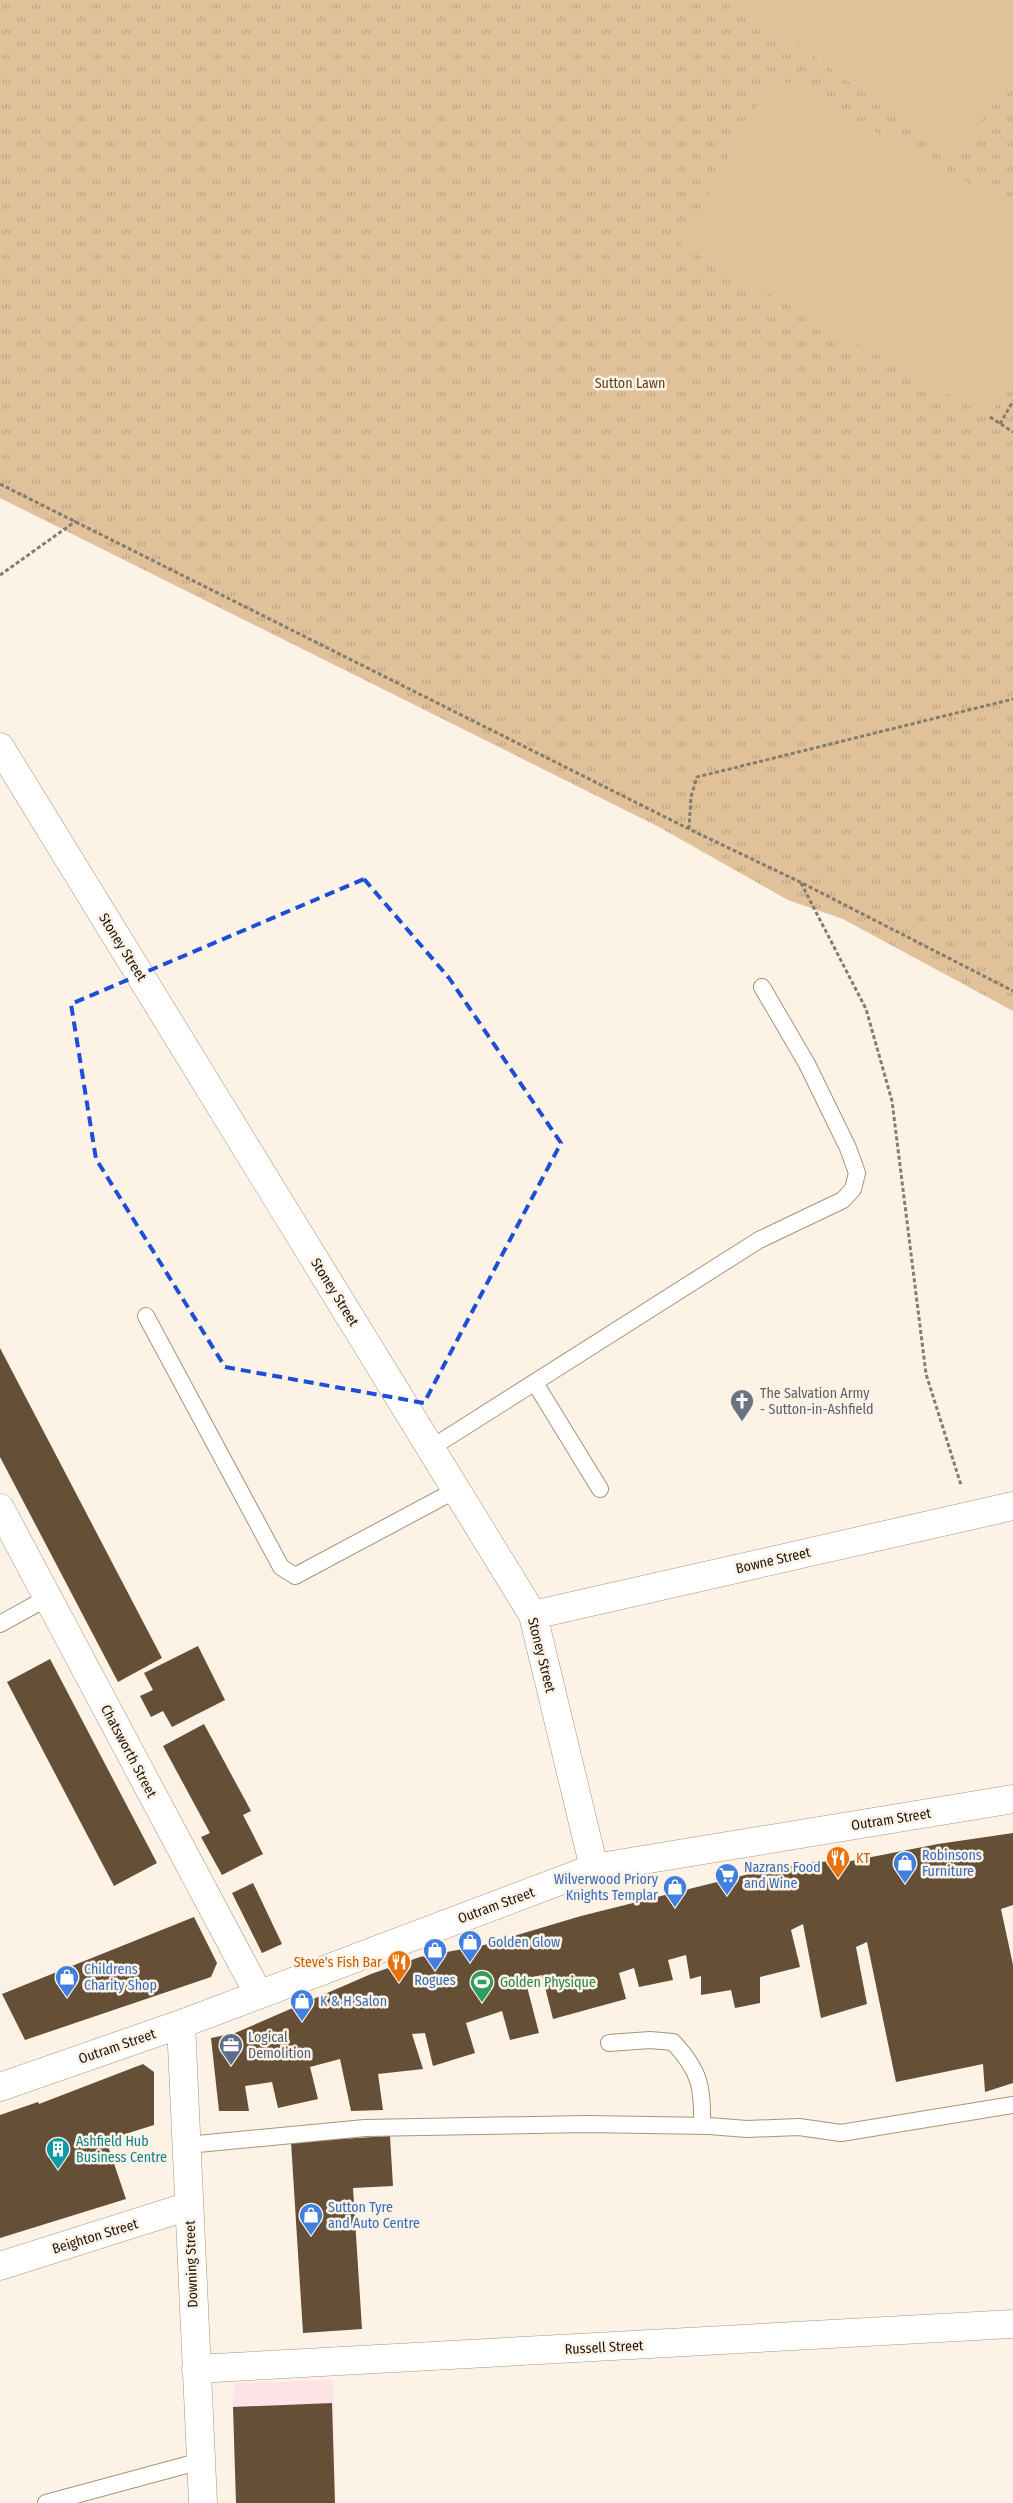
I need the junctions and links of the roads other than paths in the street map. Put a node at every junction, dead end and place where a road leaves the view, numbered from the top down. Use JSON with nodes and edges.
{"nodes":[{"id":1,"x":0,"y":747,"type":"edge"},
{"id":2,"x":762,"y":987,"type":"dead end"},
{"id":3,"x":146,"y":1316,"type":"dead end"},
{"id":4,"x":535,"y":1383,"type":"junction"},
{"id":5,"x":431,"y":1448,"type":"junction"},
{"id":6,"x":600,"y":1489,"type":"dead end"},
{"id":7,"x":456,"y":1490,"type":"junction"},
{"id":8,"x":1013,"y":1506,"type":"edge"},
{"id":9,"x":0,"y":1508,"type":"edge"},
{"id":10,"x":47,"y":1598,"type":"junction"},
{"id":11,"x":533,"y":1614,"type":"junction"},
{"id":12,"x":0,"y":1624,"type":"edge"},
{"id":13,"x":1013,"y":1799,"type":"edge"},
{"id":14,"x":594,"y":1868,"type":"junction"},
{"id":15,"x":258,"y":1993,"type":"junction"},
{"id":16,"x":180,"y":2024,"type":"junction"},
{"id":17,"x":608,"y":2043,"type":"dead end"},
{"id":18,"x":0,"y":2087,"type":"edge"},
{"id":19,"x":1013,"y":2105,"type":"edge"},
{"id":20,"x":702,"y":2126,"type":"junction"},
{"id":21,"x":187,"y":2145,"type":"junction"},
{"id":22,"x":189,"y":2206,"type":"junction"},
{"id":23,"x":0,"y":2266,"type":"edge"},
{"id":24,"x":1013,"y":2324,"type":"edge"},
{"id":25,"x":196,"y":2369,"type":"junction"},
{"id":26,"x":201,"y":2461,"type":"junction"},
{"id":27,"x":46,"y":2503,"type":"edge"},
{"id":28,"x":202,"y":2503,"type":"edge"}],
"edges":[{"from":1,"to":5,"type":"street","name":"Stoney Street"},
{"from":2,"to":4,"type":"lane"},
{"from":3,"to":7,"type":"lane"},
{"from":4,"to":5,"type":"lane"},
{"from":4,"to":6,"type":"lane"},
{"from":5,"to":7,"type":"street","name":"Stoney Street"},
{"from":7,"to":11,"type":"street","name":"Stoney Street"},
{"from":8,"to":11,"type":"street","name":"Bowne Street"},
{"from":9,"to":10,"type":"street","name":"Chatsworth Street"},
{"from":10,"to":12,"type":"lane"},
{"from":10,"to":15,"type":"street","name":"Chatsworth Street"},
{"from":11,"to":14,"type":"street","name":"Stoney Street"},
{"from":13,"to":14,"type":"street","name":"Outram Street"},
{"from":14,"to":15,"type":"street","name":"Outram Street"},
{"from":15,"to":16,"type":"street","name":"Outram Street"},
{"from":16,"to":18,"type":"street","name":"Outram Street"},
{"from":16,"to":21,"type":"street","name":"Downing Street"},
{"from":17,"to":20,"type":"lane"},
{"from":19,"to":20,"type":"lane"},
{"from":20,"to":21,"type":"lane"},
{"from":21,"to":22,"type":"street","name":"Downing Street"},
{"from":22,"to":23,"type":"street","name":"Beighton Street"},
{"from":22,"to":25,"type":"street","name":"Downing Street"},
{"from":24,"to":25,"type":"street","name":"Russell Street"},
{"from":25,"to":26,"type":"street","name":"Downing Street"},
{"from":26,"to":27,"type":"lane"},
{"from":26,"to":28,"type":"street","name":"Downing Street"}]}
